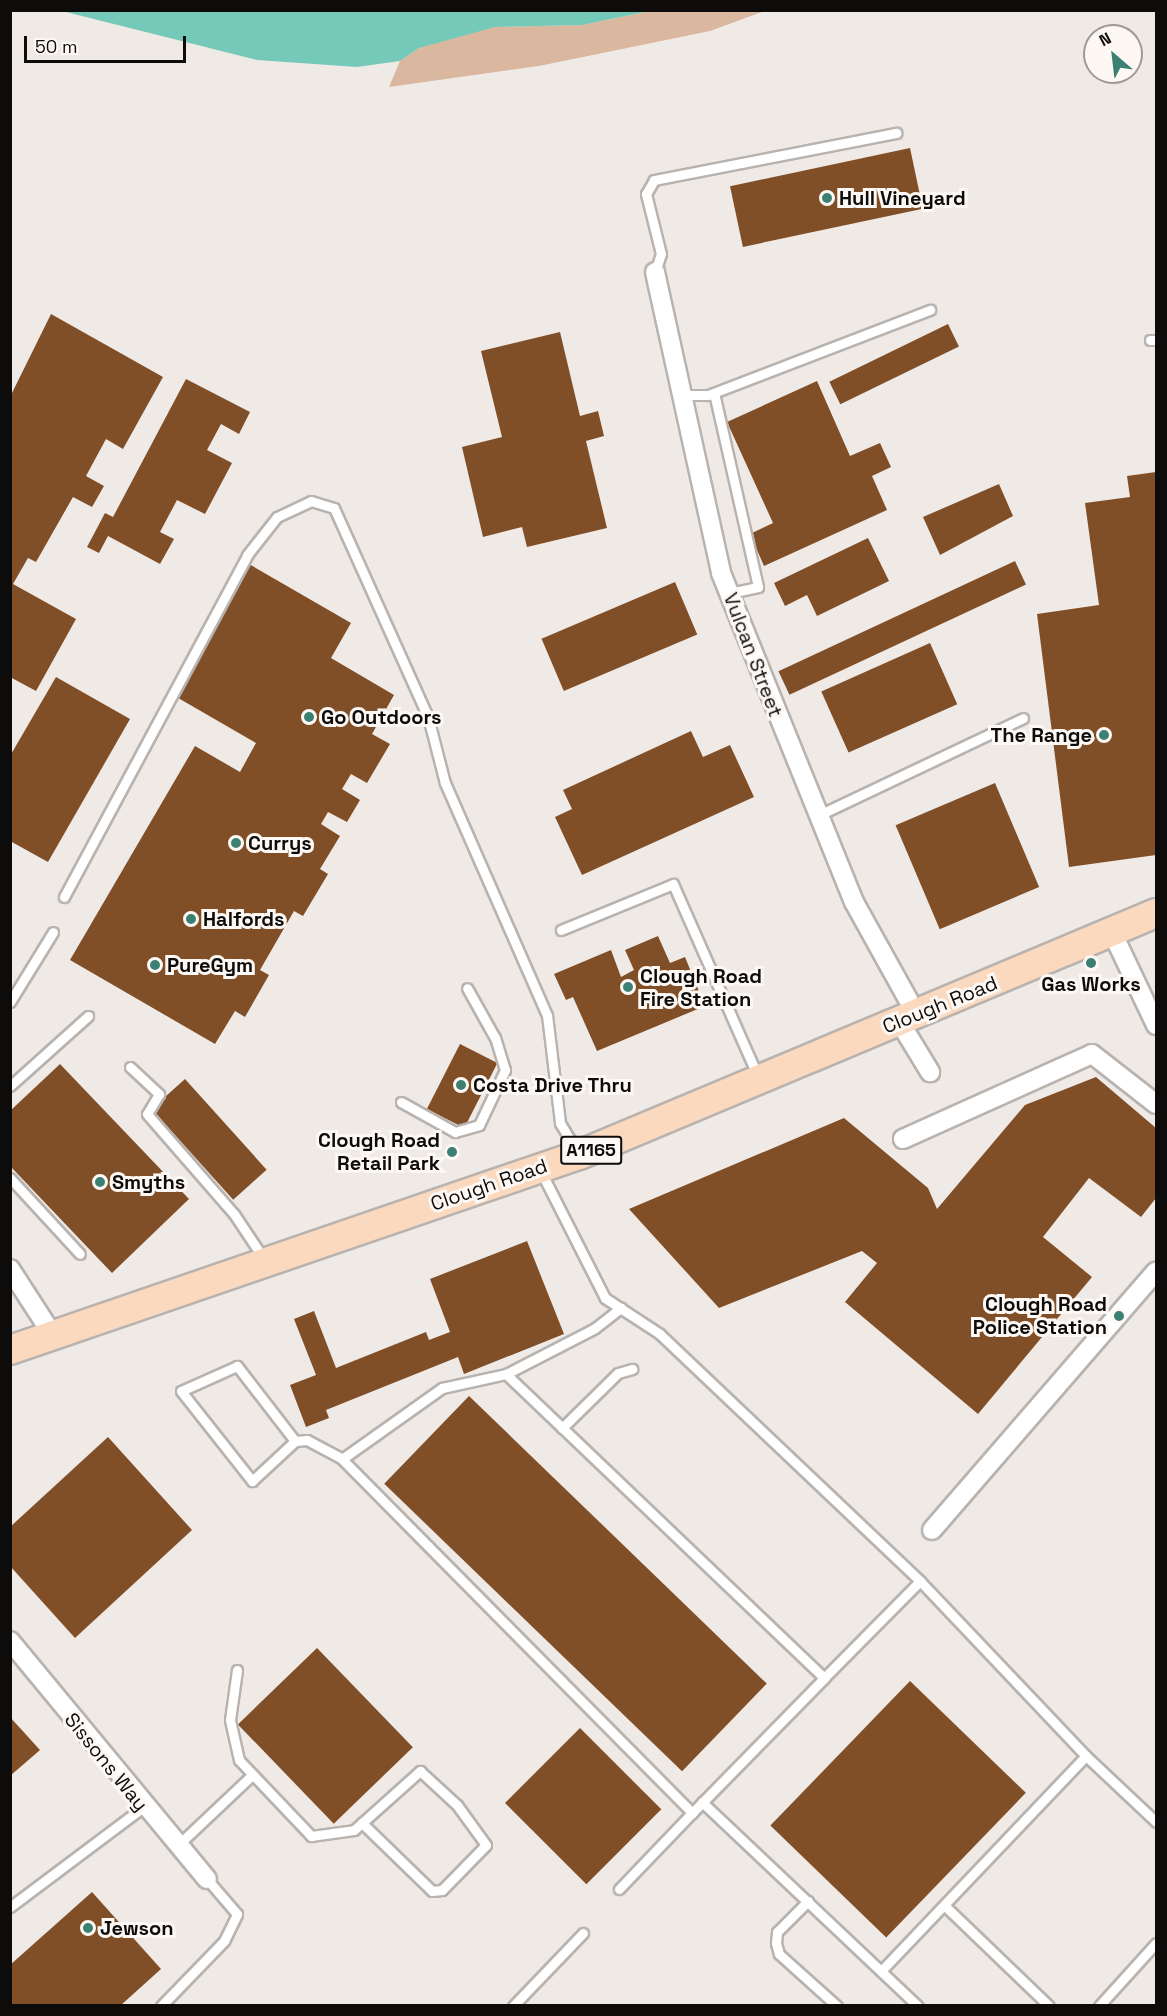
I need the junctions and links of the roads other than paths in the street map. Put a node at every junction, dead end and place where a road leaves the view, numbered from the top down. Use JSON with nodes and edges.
{"nodes":[{"id":1,"x":896,"y":133,"type":"dead end"},
{"id":2,"x":655,"y":272,"type":"joint"},
{"id":3,"x":930,"y":310,"type":"dead end"},
{"id":4,"x":714,"y":393,"type":"junction"},
{"id":5,"x":683,"y":395,"type":"junction"},
{"id":6,"x":729,"y":593,"type":"junction"},
{"id":7,"x":1023,"y":718,"type":"dead end"},
{"id":8,"x":817,"y":816,"type":"junction"},
{"id":9,"x":64,"y":897,"type":"dead end"},
{"id":10,"x":1156,"y":913,"type":"edge"},
{"id":11,"x":561,"y":930,"type":"dead end"},
{"id":12,"x":53,"y":932,"type":"dead end"},
{"id":13,"x":1112,"y":932,"type":"junction"},
{"id":14,"x":467,"y":988,"type":"dead end"},
{"id":15,"x":10,"y":1002,"type":"edge"},
{"id":16,"x":88,"y":1016,"type":"dead end"},
{"id":17,"x":908,"y":1018,"type":"junction"},
{"id":18,"x":1156,"y":1025,"type":"edge"},
{"id":19,"x":130,"y":1066,"type":"dead end"},
{"id":20,"x":930,"y":1072,"type":"dead end"},
{"id":21,"x":759,"y":1079,"type":"junction"},
{"id":22,"x":10,"y":1086,"type":"edge"},
{"id":23,"x":401,"y":1102,"type":"dead end"},
{"id":24,"x":1156,"y":1104,"type":"edge"},
{"id":25,"x":903,"y":1139,"type":"dead end"},
{"id":26,"x":579,"y":1155,"type":"junction"},
{"id":27,"x":539,"y":1168,"type":"junction"},
{"id":28,"x":10,"y":1178,"type":"edge"},
{"id":29,"x":80,"y":1254,"type":"dead end"},
{"id":30,"x":265,"y":1261,"type":"junction"},
{"id":31,"x":10,"y":1269,"type":"edge"},
{"id":32,"x":1156,"y":1271,"type":"edge"},
{"id":33,"x":621,"y":1308,"type":"junction"},
{"id":34,"x":52,"y":1334,"type":"junction"},
{"id":35,"x":10,"y":1350,"type":"edge"},
{"id":36,"x":632,"y":1369,"type":"dead end"},
{"id":37,"x":506,"y":1374,"type":"junction"},
{"id":38,"x":562,"y":1428,"type":"junction"},
{"id":39,"x":295,"y":1441,"type":"junction"},
{"id":40,"x":342,"y":1459,"type":"junction"},
{"id":41,"x":932,"y":1530,"type":"dead end"},
{"id":42,"x":920,"y":1581,"type":"junction"},
{"id":43,"x":10,"y":1641,"type":"edge"},
{"id":44,"x":237,"y":1670,"type":"dead end"},
{"id":45,"x":824,"y":1678,"type":"junction"},
{"id":46,"x":1086,"y":1756,"type":"junction"},
{"id":47,"x":250,"y":1777,"type":"junction"},
{"id":48,"x":702,"y":1802,"type":"junction"},
{"id":49,"x":142,"y":1807,"type":"junction"},
{"id":50,"x":692,"y":1813,"type":"junction"},
{"id":51,"x":1156,"y":1822,"type":"edge"},
{"id":52,"x":362,"y":1823,"type":"junction"},
{"id":53,"x":178,"y":1845,"type":"junction"},
{"id":54,"x":207,"y":1879,"type":"joint"},
{"id":55,"x":618,"y":1889,"type":"dead end"},
{"id":56,"x":808,"y":1901,"type":"junction"},
{"id":57,"x":945,"y":1906,"type":"junction"},
{"id":58,"x":10,"y":1907,"type":"edge"},
{"id":59,"x":583,"y":1933,"type":"dead end"},
{"id":60,"x":1156,"y":1944,"type":"edge"},
{"id":61,"x":881,"y":1971,"type":"junction"},
{"id":62,"x":161,"y":2006,"type":"edge"},
{"id":63,"x":513,"y":2006,"type":"edge"},
{"id":64,"x":837,"y":2006,"type":"edge"},
{"id":65,"x":918,"y":2006,"type":"edge"},
{"id":66,"x":1049,"y":2006,"type":"edge"},
{"id":67,"x":1100,"y":2006,"type":"edge"}],
"edges":[{"from":1,"to":2,"type":"lane"},
{"from":2,"to":5,"type":"street","name":"Vulcan Street"},
{"from":3,"to":4,"type":"lane"},
{"from":4,"to":5,"type":"lane"},
{"from":4,"to":6,"type":"lane"},
{"from":5,"to":6,"type":"street","name":"Vulcan Street"},
{"from":6,"to":8,"type":"street","name":"Vulcan Street"},
{"from":7,"to":8,"type":"lane"},
{"from":8,"to":17,"type":"street","name":"Vulcan Street"},
{"from":9,"to":26,"type":"lane"},
{"from":10,"to":13,"type":"main road","name":"Clough Road","number":"A1165"},
{"from":11,"to":21,"type":"lane"},
{"from":12,"to":15,"type":"lane"},
{"from":13,"to":17,"type":"main road","name":"Clough Road","number":"A1165"},
{"from":13,"to":18,"type":"street"},
{"from":14,"to":23,"type":"lane"},
{"from":16,"to":22,"type":"lane"},
{"from":17,"to":20,"type":"street","name":"Vulcan Street"},
{"from":17,"to":21,"type":"main road","name":"Clough Road","number":"A1165"},
{"from":19,"to":30,"type":"lane"},
{"from":21,"to":26,"type":"main road","name":"Clough Road","number":"A1165"},
{"from":24,"to":25,"type":"street"},
{"from":26,"to":27,"type":"main road","name":"Clough Road","number":"A1165"},
{"from":27,"to":30,"type":"main road","name":"Clough Road","number":"A1165"},
{"from":27,"to":33,"type":"lane"},
{"from":28,"to":29,"type":"lane"},
{"from":30,"to":34,"type":"main road","name":"Clough Road","number":"A1165"},
{"from":31,"to":34,"type":"street"},
{"from":32,"to":41,"type":"street"},
{"from":33,"to":37,"type":"lane"},
{"from":33,"to":42,"type":"lane"},
{"from":34,"to":35,"type":"main road","name":"Clough Road","number":"A1165"},
{"from":36,"to":38,"type":"lane"},
{"from":37,"to":38,"type":"lane"},
{"from":37,"to":40,"type":"lane"},
{"from":38,"to":45,"type":"lane"},
{"from":39,"to":39,"type":"lane"},
{"from":39,"to":40,"type":"lane"},
{"from":40,"to":50,"type":"lane"},
{"from":42,"to":45,"type":"lane"},
{"from":42,"to":46,"type":"lane"},
{"from":43,"to":49,"type":"street","name":"Sissons Way"},
{"from":44,"to":47,"type":"lane"},
{"from":45,"to":48,"type":"lane"},
{"from":46,"to":51,"type":"lane"},
{"from":46,"to":57,"type":"lane"},
{"from":47,"to":52,"type":"lane"},
{"from":47,"to":53,"type":"lane"},
{"from":48,"to":50,"type":"lane"},
{"from":48,"to":56,"type":"lane"},
{"from":49,"to":53,"type":"street","name":"Sissons Way"},
{"from":49,"to":58,"type":"lane"},
{"from":50,"to":55,"type":"lane"},
{"from":52,"to":52,"type":"lane"},
{"from":53,"to":54,"type":"street","name":"Sissons Way"},
{"from":54,"to":62,"type":"lane"},
{"from":56,"to":61,"type":"lane"},
{"from":56,"to":64,"type":"lane"},
{"from":57,"to":61,"type":"lane"},
{"from":57,"to":66,"type":"lane"},
{"from":59,"to":63,"type":"lane"},
{"from":60,"to":67,"type":"lane"},
{"from":61,"to":65,"type":"lane"}]}
